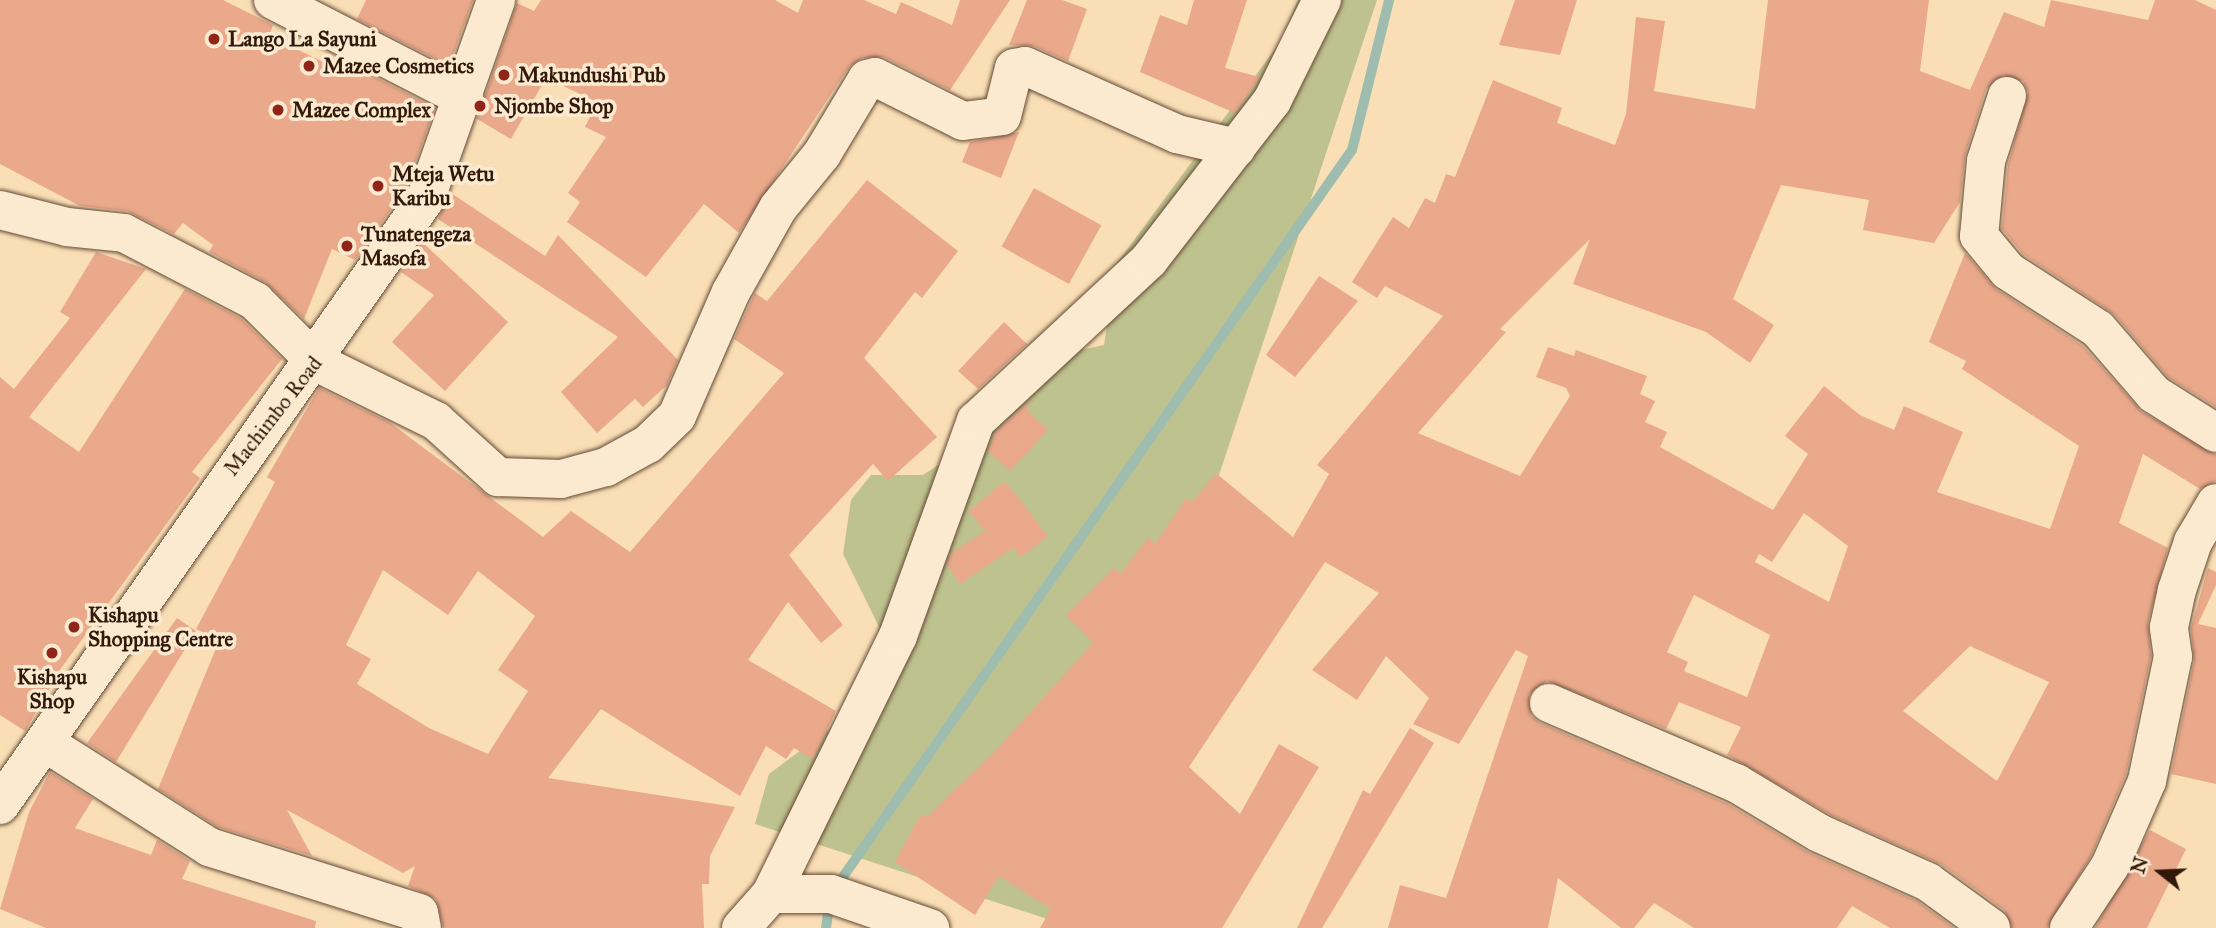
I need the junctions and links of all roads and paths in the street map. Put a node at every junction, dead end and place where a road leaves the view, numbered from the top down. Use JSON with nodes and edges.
{"nodes":[{"id":1,"x":273,"y":0,"type":"edge"},
{"id":2,"x":496,"y":0,"type":"edge"},
{"id":3,"x":1322,"y":0,"type":"edge"},
{"id":4,"x":2007,"y":96,"type":"dead end"},
{"id":5,"x":464,"y":98,"type":"junction"},
{"id":6,"x":1236,"y":148,"type":"junction"},
{"id":7,"x":0,"y":210,"type":"edge"},
{"id":8,"x":316,"y":362,"type":"junction"},
{"id":9,"x":2216,"y":433,"type":"edge"},
{"id":10,"x":2216,"y":503,"type":"edge"},
{"id":11,"x":1549,"y":703,"type":"dead end"},
{"id":12,"x":47,"y":744,"type":"junction"},
{"id":13,"x":6,"y":781,"type":"edge"},
{"id":14,"x":771,"y":894,"type":"junction"},
{"id":15,"x":422,"y":928,"type":"edge"},
{"id":16,"x":741,"y":928,"type":"edge"},
{"id":17,"x":930,"y":928,"type":"edge"},
{"id":18,"x":1992,"y":928,"type":"edge"},
{"id":19,"x":2069,"y":928,"type":"edge"}],
"edges":[{"from":1,"to":5,"type":"street"},
{"from":2,"to":5,"type":"street","name":"Machimbo Road"},
{"from":3,"to":6,"type":"street"},
{"from":4,"to":9,"type":"street"},
{"from":5,"to":8,"type":"street","name":"Machimbo Road"},
{"from":6,"to":8,"type":"street"},
{"from":6,"to":14,"type":"street"},
{"from":7,"to":8,"type":"street"},
{"from":8,"to":12,"type":"street","name":"Machimbo Road"},
{"from":10,"to":19,"type":"street"},
{"from":11,"to":18,"type":"street"},
{"from":12,"to":13,"type":"street","name":"Machimbo Road"},
{"from":12,"to":15,"type":"street"},
{"from":14,"to":16,"type":"street"},
{"from":14,"to":17,"type":"street"}]}
